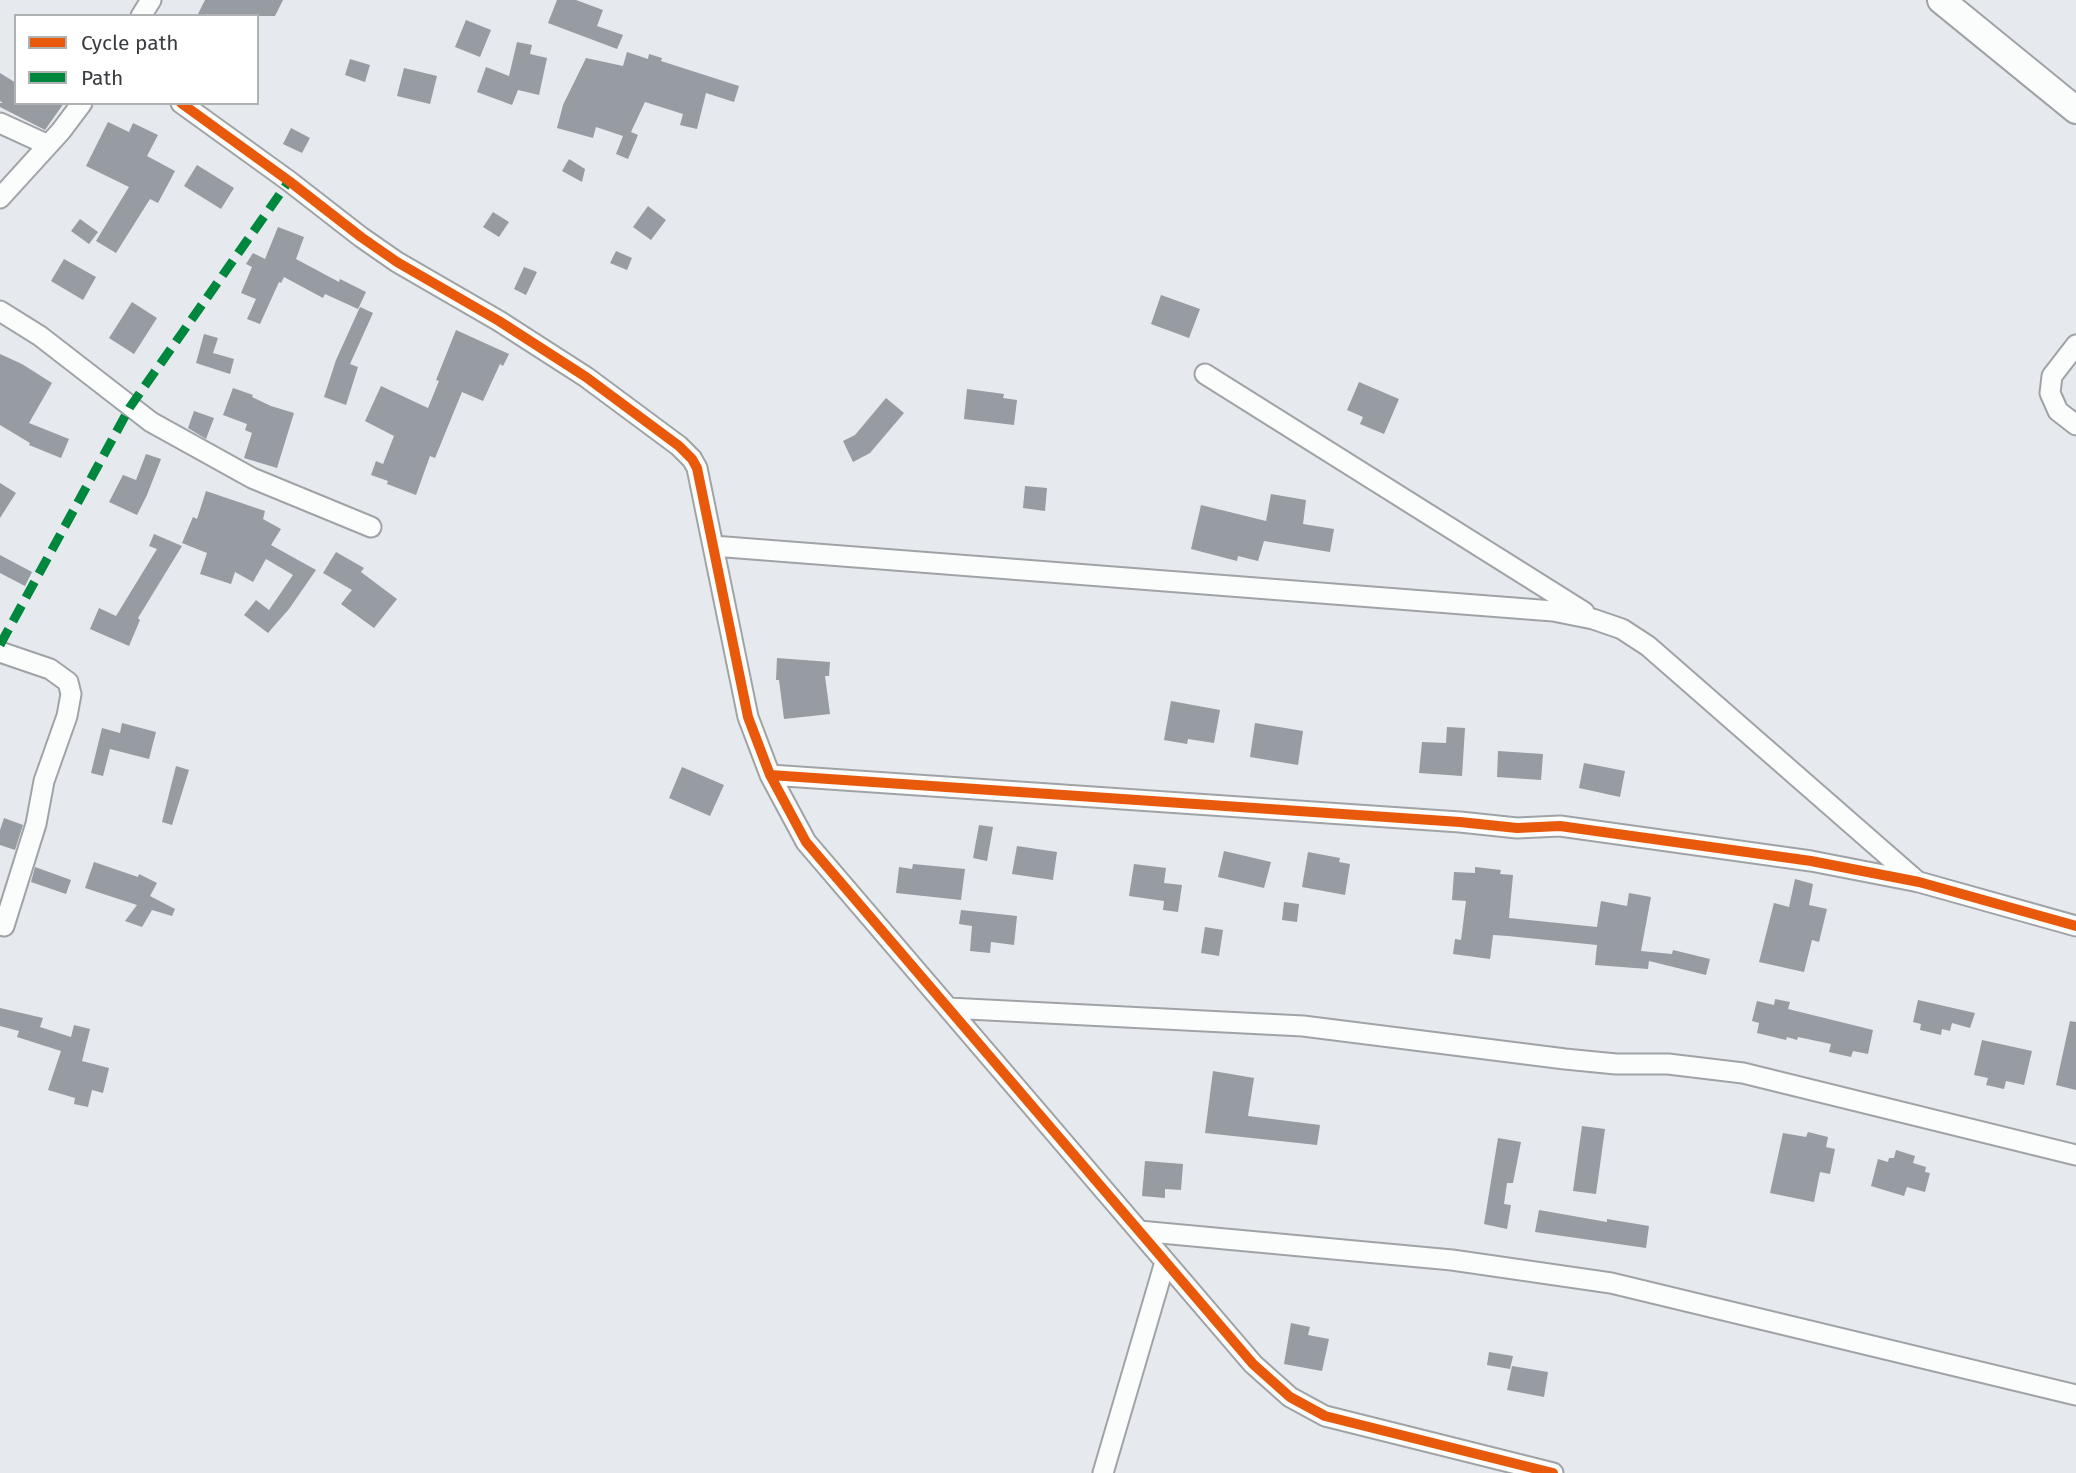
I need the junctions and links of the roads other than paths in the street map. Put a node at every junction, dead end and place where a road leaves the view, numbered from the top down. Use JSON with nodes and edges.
{"nodes":[{"id":1,"x":1941,"y":0,"type":"edge"},
{"id":2,"x":80,"y":105,"type":"edge"},
{"id":3,"x":184,"y":105,"type":"edge"},
{"id":4,"x":2076,"y":110,"type":"edge"},
{"id":5,"x":0,"y":122,"type":"edge"},
{"id":6,"x":48,"y":145,"type":"junction"},
{"id":7,"x":0,"y":198,"type":"edge"},
{"id":8,"x":0,"y":311,"type":"edge"},
{"id":9,"x":2076,"y":345,"type":"edge"},
{"id":10,"x":1205,"y":374,"type":"dead end"},
{"id":11,"x":2076,"y":425,"type":"edge"},
{"id":12,"x":371,"y":527,"type":"dead end"},
{"id":13,"x":713,"y":546,"type":"junction"},
{"id":14,"x":1593,"y":619,"type":"junction"},
{"id":15,"x":0,"y":652,"type":"edge"},
{"id":16,"x":770,"y":775,"type":"junction"},
{"id":17,"x":1919,"y":882,"type":"junction"},
{"id":18,"x":4,"y":926,"type":"dead end"},
{"id":19,"x":2076,"y":926,"type":"edge"},
{"id":20,"x":948,"y":1008,"type":"junction"},
{"id":21,"x":2076,"y":1154,"type":"edge"},
{"id":22,"x":1139,"y":1231,"type":"junction"},
{"id":23,"x":1166,"y":1262,"type":"junction"},
{"id":24,"x":2076,"y":1395,"type":"edge"},
{"id":25,"x":1103,"y":1473,"type":"edge"},
{"id":26,"x":1553,"y":1473,"type":"edge"}],
"edges":[{"from":1,"to":4,"type":"main road"},
{"from":2,"to":6,"type":"street"},
{"from":3,"to":13,"type":"street"},
{"from":5,"to":6,"type":"street"},
{"from":6,"to":7,"type":"street"},
{"from":8,"to":12,"type":"street"},
{"from":9,"to":11,"type":"street"},
{"from":10,"to":14,"type":"street"},
{"from":13,"to":14,"type":"street"},
{"from":13,"to":16,"type":"street"},
{"from":14,"to":17,"type":"street"},
{"from":15,"to":18,"type":"street"},
{"from":16,"to":17,"type":"street"},
{"from":16,"to":20,"type":"street"},
{"from":17,"to":19,"type":"street"},
{"from":20,"to":21,"type":"street"},
{"from":20,"to":22,"type":"street"},
{"from":22,"to":23,"type":"street"},
{"from":22,"to":24,"type":"street"},
{"from":23,"to":25,"type":"street"},
{"from":23,"to":26,"type":"street"}]}
